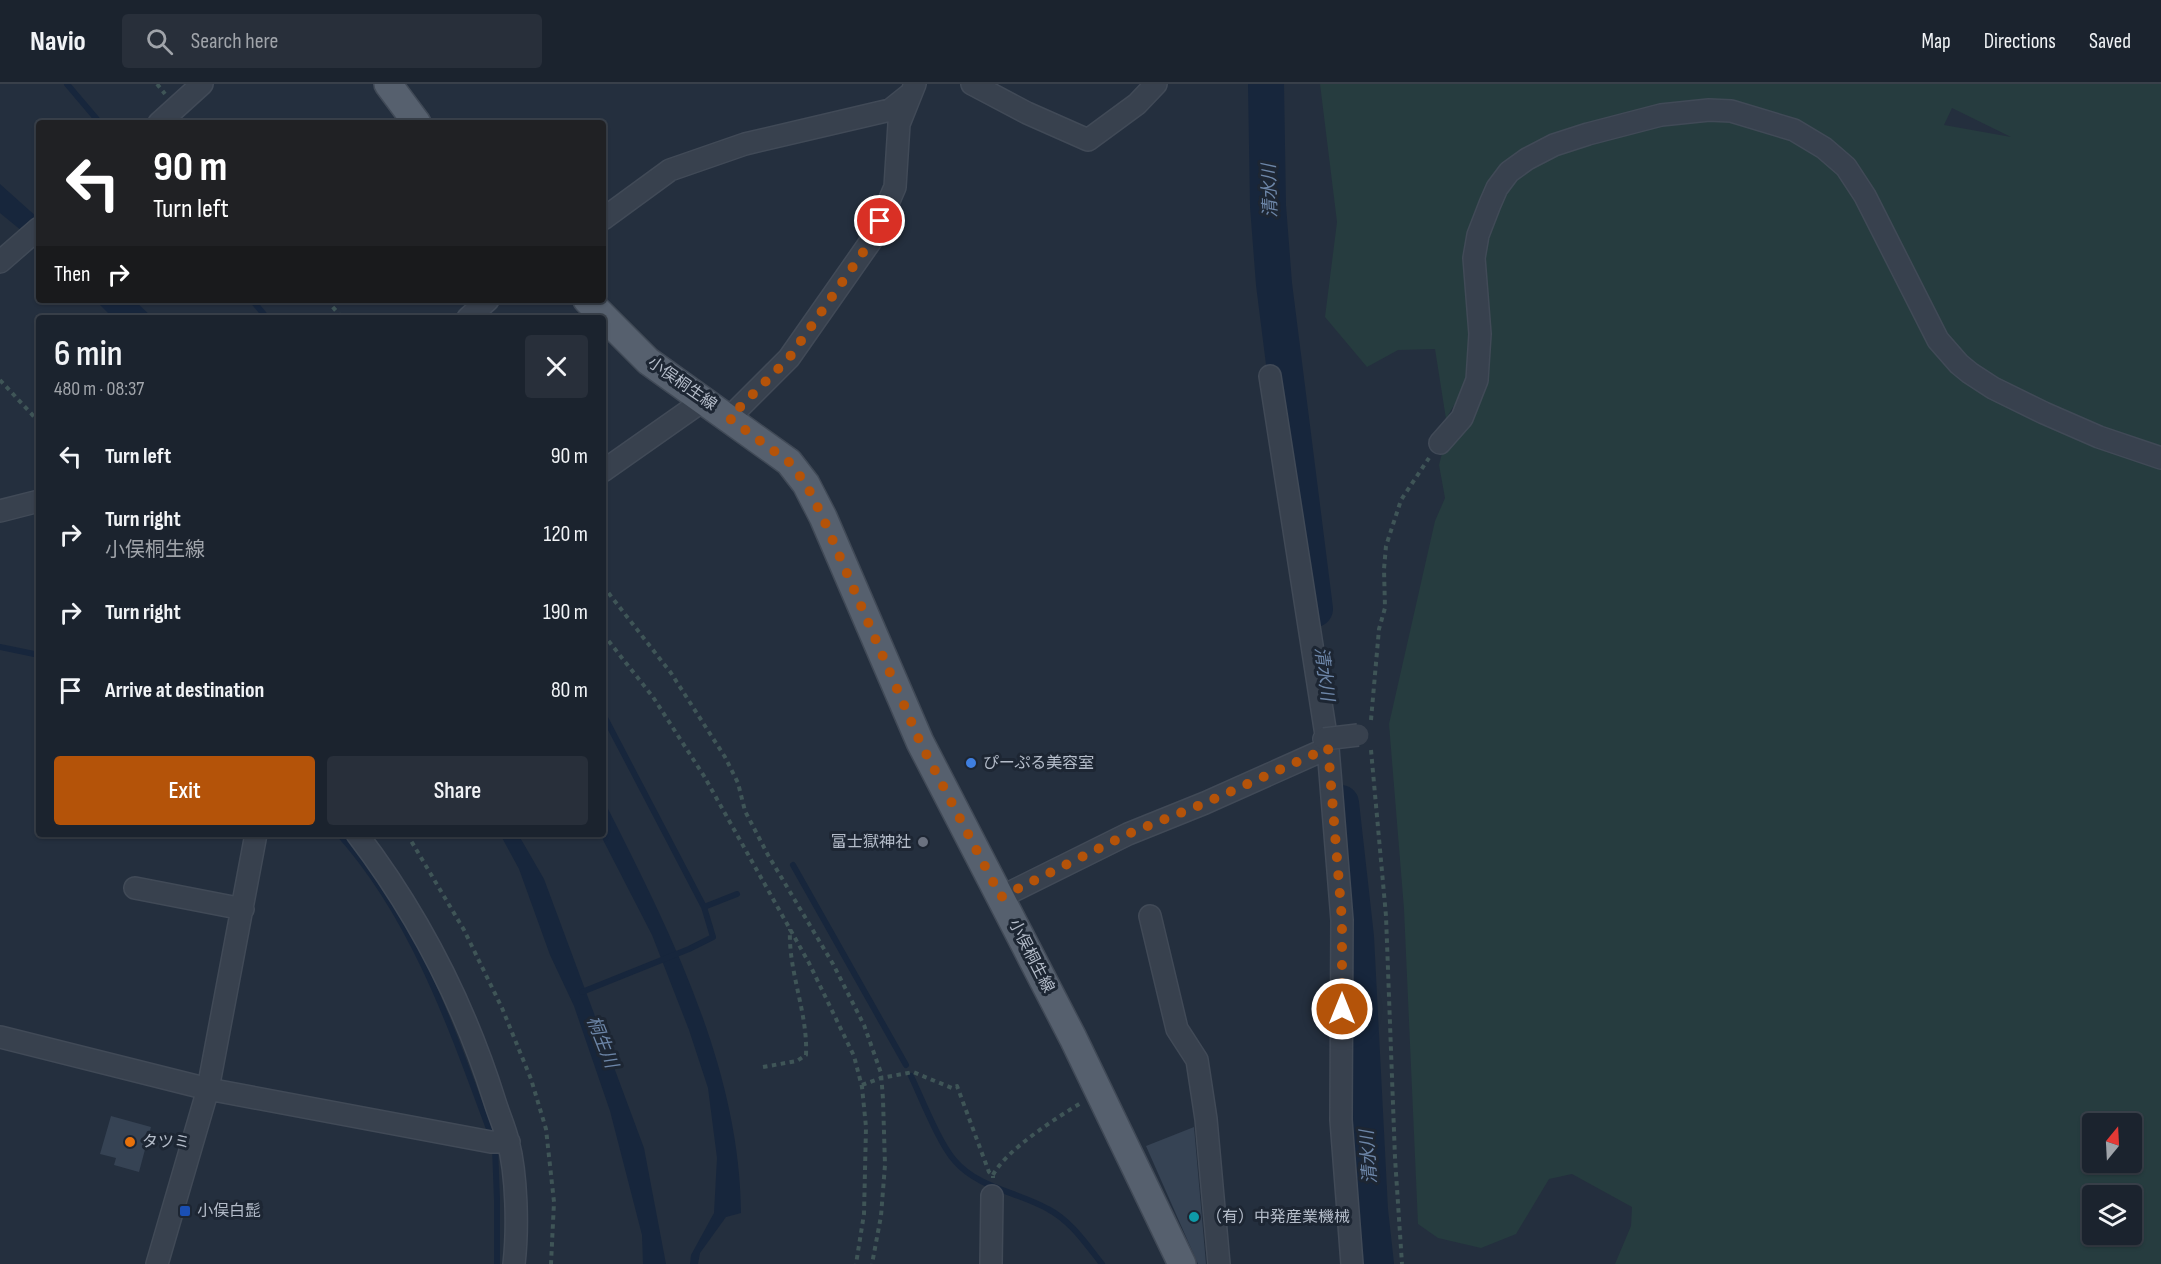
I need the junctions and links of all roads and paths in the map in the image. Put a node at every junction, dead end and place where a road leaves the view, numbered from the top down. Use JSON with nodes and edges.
{"nodes":[{"id":1,"x":202,"y":84,"type":"edge"},
{"id":2,"x":388,"y":84,"type":"edge"},
{"id":3,"x":972,"y":84,"type":"edge"},
{"id":4,"x":1156,"y":84,"type":"edge"},
{"id":5,"x":913,"y":89,"type":"edge"},
{"id":6,"x":164,"y":119,"type":"edge"},
{"id":7,"x":415,"y":120,"type":"edge"},
{"id":8,"x":606,"y":217,"type":"edge"},
{"id":9,"x":36,"y":231,"type":"edge"},
{"id":10,"x":0,"y":262,"type":"edge"},
{"id":11,"x":330,"y":303,"type":"edge"},
{"id":12,"x":485,"y":303,"type":"edge"},
{"id":13,"x":590,"y":303,"type":"edge"},
{"id":14,"x":340,"y":315,"type":"edge"},
{"id":15,"x":471,"y":315,"type":"edge"},
{"id":16,"x":601,"y":315,"type":"edge"},
{"id":17,"x":606,"y":320,"type":"edge"},
{"id":18,"x":1270,"y":376,"type":"dead end"},
{"id":19,"x":0,"y":380,"type":"edge"},
{"id":20,"x":704,"y":400,"type":"junction"},
{"id":21,"x":729,"y":418,"type":"junction"},
{"id":22,"x":36,"y":419,"type":"edge"},
{"id":23,"x":1440,"y":443,"type":"joint"},
{"id":24,"x":2161,"y":458,"type":"edge"},
{"id":25,"x":606,"y":469,"type":"edge"},
{"id":26,"x":36,"y":502,"type":"edge"},
{"id":27,"x":0,"y":511,"type":"edge"},
{"id":28,"x":606,"y":590,"type":"edge"},
{"id":29,"x":606,"y":638,"type":"edge"},
{"id":30,"x":1364,"y":734,"type":"junction"},
{"id":31,"x":1326,"y":744,"type":"junction"},
{"id":32,"x":255,"y":837,"type":"edge"},
{"id":33,"x":359,"y":837,"type":"edge"},
{"id":34,"x":409,"y":837,"type":"edge"},
{"id":35,"x":135,"y":888,"type":"dead end"},
{"id":36,"x":1001,"y":897,"type":"junction"},
{"id":37,"x":243,"y":909,"type":"junction"},
{"id":38,"x":1150,"y":916,"type":"dead end"},
{"id":39,"x":790,"y":928,"type":"junction"},
{"id":40,"x":0,"y":1037,"type":"edge"},
{"id":41,"x":764,"y":1067,"type":"dead end"},
{"id":42,"x":881,"y":1078,"type":"junction"},
{"id":43,"x":862,"y":1085,"type":"junction"},
{"id":44,"x":208,"y":1089,"type":"junction"},
{"id":45,"x":1099,"y":1092,"type":"junction"},
{"id":46,"x":499,"y":1142,"type":"junction"},
{"id":47,"x":993,"y":1175,"type":"junction"},
{"id":48,"x":993,"y":1197,"type":"joint"},
{"id":49,"x":157,"y":1264,"type":"edge"},
{"id":50,"x":514,"y":1264,"type":"edge"},
{"id":51,"x":551,"y":1264,"type":"edge"},
{"id":52,"x":856,"y":1264,"type":"edge"},
{"id":53,"x":872,"y":1264,"type":"edge"},
{"id":54,"x":991,"y":1264,"type":"edge"},
{"id":55,"x":1182,"y":1264,"type":"edge"},
{"id":56,"x":1219,"y":1264,"type":"edge"},
{"id":57,"x":1352,"y":1264,"type":"edge"},
{"id":58,"x":1402,"y":1264,"type":"edge"}],
"edges":[{"from":1,"to":6,"type":"street"},
{"from":2,"to":7,"type":"main road"},
{"from":3,"to":4,"type":"street"},
{"from":5,"to":8,"type":"street"},
{"from":5,"to":21,"type":"street"},
{"from":9,"to":10,"type":"street"},
{"from":11,"to":14,"type":"path"},
{"from":12,"to":15,"type":"street"},
{"from":13,"to":16,"type":"main road","name":"小俣桐生線"},
{"from":17,"to":20,"type":"main road","name":"小俣桐生線"},
{"from":18,"to":31,"type":"street"},
{"from":19,"to":22,"type":"path"},
{"from":20,"to":21,"type":"main road","name":"小俣桐生線"},
{"from":20,"to":25,"type":"street"},
{"from":21,"to":36,"type":"main road","name":"小俣桐生線"},
{"from":23,"to":24,"type":"street"},
{"from":23,"to":30,"type":"path"},
{"from":26,"to":27,"type":"street"},
{"from":28,"to":42,"type":"path"},
{"from":29,"to":39,"type":"path"},
{"from":30,"to":31,"type":"street","bridge":true},
{"from":30,"to":58,"type":"path"},
{"from":31,"to":36,"type":"street"},
{"from":31,"to":57,"type":"street"},
{"from":32,"to":37,"type":"street"},
{"from":33,"to":46,"type":"street"},
{"from":34,"to":51,"type":"path"},
{"from":35,"to":37,"type":"street"},
{"from":36,"to":45,"type":"main road","name":"小俣桐生線"},
{"from":37,"to":44,"type":"street"},
{"from":38,"to":56,"type":"street"},
{"from":39,"to":41,"type":"path"},
{"from":39,"to":43,"type":"path"},
{"from":40,"to":44,"type":"street"},
{"from":42,"to":43,"type":"path"},
{"from":42,"to":47,"type":"path"},
{"from":42,"to":53,"type":"path"},
{"from":43,"to":52,"type":"path"},
{"from":44,"to":46,"type":"street"},
{"from":44,"to":49,"type":"street"},
{"from":45,"to":47,"type":"path"},
{"from":45,"to":55,"type":"main road","name":"小俣桐生線"},
{"from":46,"to":50,"type":"street"},
{"from":47,"to":48,"type":"path"},
{"from":48,"to":54,"type":"street"}]}
